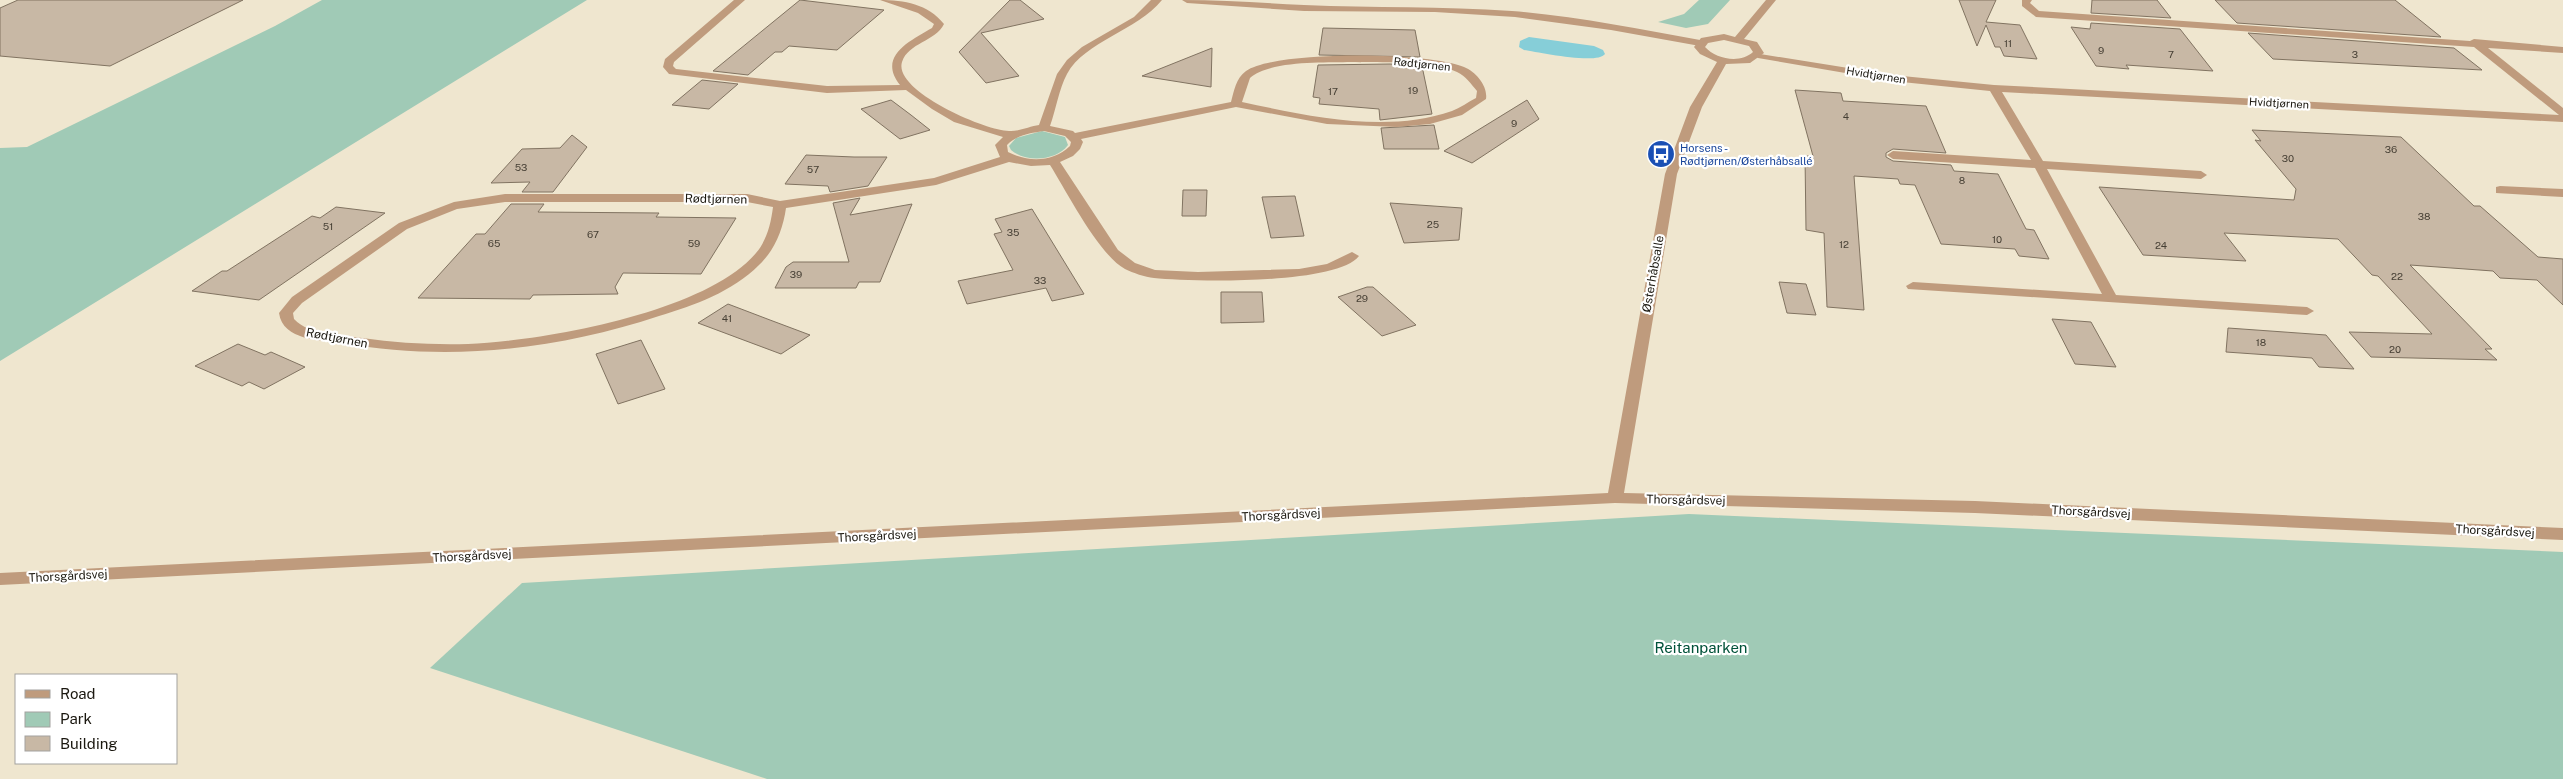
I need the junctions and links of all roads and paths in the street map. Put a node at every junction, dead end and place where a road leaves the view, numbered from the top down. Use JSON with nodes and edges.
{"nodes":[{"id":1,"x":740,"y":0,"type":"edge"},
{"id":2,"x":885,"y":0,"type":"edge"},
{"id":3,"x":1157,"y":0,"type":"edge"},
{"id":4,"x":1188,"y":0,"type":"edge"},
{"id":5,"x":1771,"y":0,"type":"edge"},
{"id":6,"x":2027,"y":0,"type":"edge"},
{"id":7,"x":1306,"y":4,"type":"edge"},
{"id":8,"x":1738,"y":39,"type":"junction"},
{"id":9,"x":2474,"y":42,"type":"junction"},
{"id":10,"x":1700,"y":43,"type":"junction"},
{"id":11,"x":2563,"y":50,"type":"edge"},
{"id":12,"x":1758,"y":55,"type":"junction"},
{"id":13,"x":1723,"y":60,"type":"junction"},
{"id":14,"x":908,"y":87,"type":"junction"},
{"id":15,"x":1994,"y":88,"type":"junction"},
{"id":16,"x":1236,"y":104,"type":"junction"},
{"id":17,"x":2563,"y":113,"type":"edge"},
{"id":18,"x":2563,"y":119,"type":"edge"},
{"id":19,"x":1044,"y":128,"type":"junction"},
{"id":20,"x":1010,"y":136,"type":"junction"},
{"id":21,"x":1074,"y":137,"type":"junction"},
{"id":22,"x":1893,"y":155,"type":"dead end"},
{"id":23,"x":1009,"y":158,"type":"junction"},
{"id":24,"x":1053,"y":161,"type":"junction"},
{"id":25,"x":2039,"y":164,"type":"junction"},
{"id":26,"x":2201,"y":175,"type":"dead end"},
{"id":27,"x":2500,"y":190,"type":"dead end"},
{"id":28,"x":2563,"y":193,"type":"edge"},
{"id":29,"x":780,"y":205,"type":"junction"},
{"id":30,"x":1352,"y":256,"type":"dead end"},
{"id":31,"x":1913,"y":286,"type":"dead end"},
{"id":32,"x":2111,"y":298,"type":"junction"},
{"id":33,"x":2306,"y":311,"type":"dead end"},
{"id":34,"x":1615,"y":498,"type":"junction"},
{"id":35,"x":2563,"y":534,"type":"edge"},
{"id":36,"x":0,"y":579,"type":"edge"}],
"edges":[{"from":1,"to":14,"type":"street"},
{"from":2,"to":14,"type":"street"},
{"from":3,"to":19,"type":"street"},
{"from":4,"to":7,"type":"street"},
{"from":5,"to":8,"type":"street"},
{"from":6,"to":9,"type":"street"},
{"from":7,"to":10,"type":"street"},
{"from":8,"to":10,"type":"street"},
{"from":8,"to":12,"type":"street"},
{"from":9,"to":11,"type":"street"},
{"from":9,"to":17,"type":"street"},
{"from":10,"to":13,"type":"street"},
{"from":12,"to":13,"type":"street"},
{"from":12,"to":15,"type":"street","name":"Hvidtjørnen"},
{"from":13,"to":34,"type":"street","name":"Østerhåbsalle"},
{"from":14,"to":20,"type":"street"},
{"from":15,"to":18,"type":"street","name":"Hvidtjørnen"},
{"from":15,"to":25,"type":"street"},
{"from":16,"to":16,"type":"street","name":"Rødtjørnen"},
{"from":16,"to":21,"type":"street","name":"Rødtjørnen"},
{"from":19,"to":20,"type":"street"},
{"from":19,"to":21,"type":"street"},
{"from":20,"to":23,"type":"street"},
{"from":21,"to":24,"type":"street"},
{"from":22,"to":25,"type":"street"},
{"from":23,"to":24,"type":"street"},
{"from":23,"to":29,"type":"street","name":"Rødtjørnen"},
{"from":24,"to":30,"type":"street"},
{"from":25,"to":26,"type":"street"},
{"from":25,"to":32,"type":"street"},
{"from":27,"to":28,"type":"street"},
{"from":29,"to":29,"type":"street","name":"Rødtjørnen"},
{"from":31,"to":32,"type":"street"},
{"from":32,"to":33,"type":"street"},
{"from":34,"to":35,"type":"street","name":"Thorsgårdsvej"},
{"from":34,"to":36,"type":"street","name":"Thorsgårdsvej"}]}
